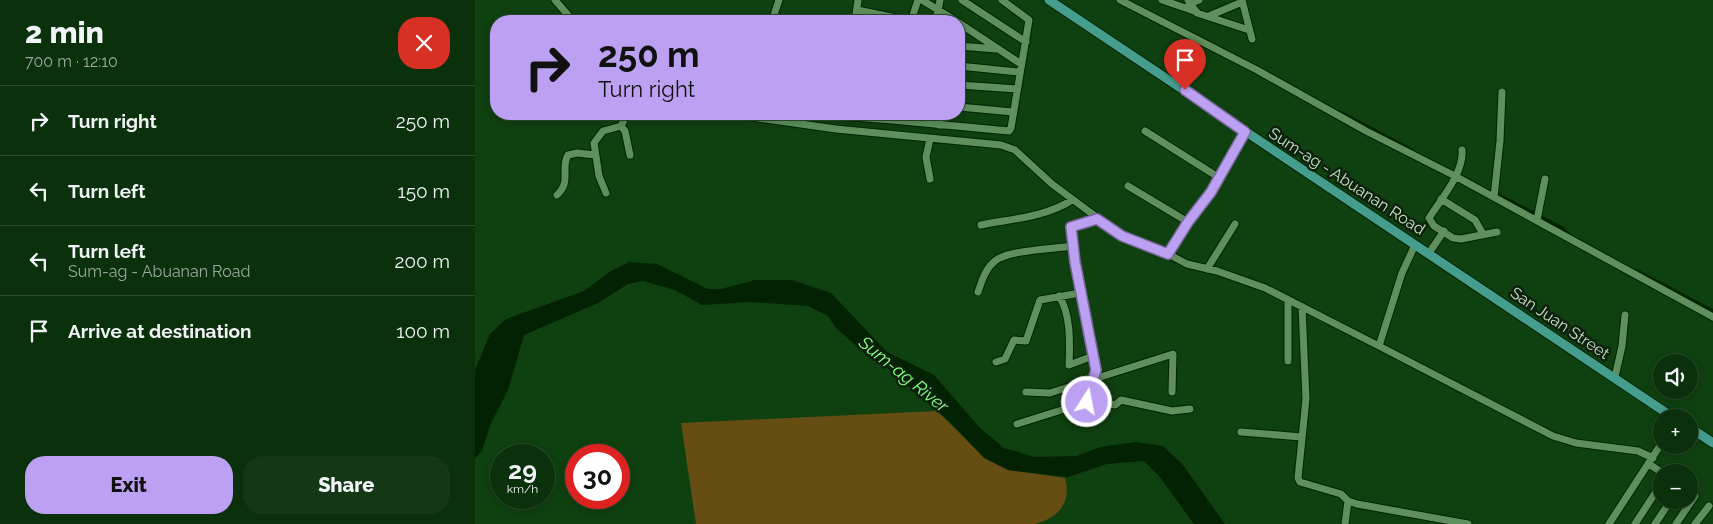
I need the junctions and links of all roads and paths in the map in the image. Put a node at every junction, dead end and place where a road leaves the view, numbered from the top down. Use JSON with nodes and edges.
{"nodes":[{"id":1,"x":555,"y":0,"type":"edge"},
{"id":2,"x":779,"y":0,"type":"edge"},
{"id":3,"x":858,"y":0,"type":"edge"},
{"id":4,"x":917,"y":0,"type":"edge"},
{"id":5,"x":922,"y":0,"type":"edge"},
{"id":6,"x":941,"y":0,"type":"edge"},
{"id":7,"x":961,"y":0,"type":"edge"},
{"id":8,"x":1002,"y":0,"type":"edge"},
{"id":9,"x":1049,"y":0,"type":"edge"},
{"id":10,"x":1120,"y":0,"type":"edge"},
{"id":11,"x":1162,"y":0,"type":"edge"},
{"id":12,"x":1199,"y":0,"type":"edge"},
{"id":13,"x":1242,"y":1,"type":"edge"},
{"id":14,"x":1189,"y":2,"type":"edge"},
{"id":15,"x":857,"y":10,"type":"junction"},
{"id":16,"x":938,"y":10,"type":"junction"},
{"id":17,"x":1197,"y":13,"type":"junction"},
{"id":18,"x":568,"y":15,"type":"edge"},
{"id":19,"x":774,"y":15,"type":"edge"},
{"id":20,"x":856,"y":15,"type":"edge"},
{"id":21,"x":882,"y":15,"type":"edge"},
{"id":22,"x":913,"y":15,"type":"edge"},
{"id":23,"x":937,"y":15,"type":"edge"},
{"id":24,"x":946,"y":15,"type":"edge"},
{"id":25,"x":1209,"y":16,"type":"junction"},
{"id":26,"x":965,"y":27,"type":"edge"},
{"id":27,"x":1249,"y":30,"type":"junction"},
{"id":28,"x":1253,"y":39,"type":"dead end"},
{"id":29,"x":1026,"y":42,"type":"junction"},
{"id":30,"x":965,"y":47,"type":"edge"},
{"id":31,"x":999,"y":50,"type":"junction"},
{"id":32,"x":1021,"y":64,"type":"junction"},
{"id":33,"x":965,"y":67,"type":"edge"},
{"id":34,"x":1019,"y":72,"type":"junction"},
{"id":35,"x":965,"y":85,"type":"edge"},
{"id":36,"x":1017,"y":89,"type":"junction"},
{"id":37,"x":1501,"y":92,"type":"dead end"},
{"id":38,"x":965,"y":107,"type":"edge"},
{"id":39,"x":1013,"y":112,"type":"junction"},
{"id":40,"x":624,"y":120,"type":"edge"},
{"id":41,"x":774,"y":120,"type":"edge"},
{"id":42,"x":905,"y":120,"type":"edge"},
{"id":43,"x":918,"y":120,"type":"edge"},
{"id":44,"x":940,"y":120,"type":"edge"},
{"id":45,"x":917,"y":123,"type":"junction"},
{"id":46,"x":939,"y":125,"type":"junction"},
{"id":47,"x":621,"y":126,"type":"junction"},
{"id":48,"x":1145,"y":131,"type":"dead end"},
{"id":49,"x":1245,"y":132,"type":"junction"},
{"id":50,"x":930,"y":139,"type":"junction"},
{"id":51,"x":1462,"y":150,"type":"dead end"},
{"id":52,"x":595,"y":155,"type":"junction"},
{"id":53,"x":630,"y":155,"type":"dead end"},
{"id":54,"x":1457,"y":174,"type":"junction"},
{"id":55,"x":1218,"y":177,"type":"junction"},
{"id":56,"x":930,"y":178,"type":"dead end"},
{"id":57,"x":1545,"y":179,"type":"dead end"},
{"id":58,"x":1128,"y":186,"type":"dead end"},
{"id":59,"x":606,"y":193,"type":"dead end"},
{"id":60,"x":557,"y":194,"type":"dead end"},
{"id":61,"x":1494,"y":195,"type":"junction"},
{"id":62,"x":1441,"y":199,"type":"junction"},
{"id":63,"x":1072,"y":200,"type":"junction"},
{"id":64,"x":1538,"y":216,"type":"junction"},
{"id":65,"x":1097,"y":219,"type":"junction"},
{"id":66,"x":1188,"y":222,"type":"junction"},
{"id":67,"x":1235,"y":224,"type":"dead end"},
{"id":68,"x":981,"y":225,"type":"dead end"},
{"id":69,"x":1444,"y":231,"type":"junction"},
{"id":70,"x":1497,"y":232,"type":"dead end"},
{"id":71,"x":1483,"y":234,"type":"junction"},
{"id":72,"x":1415,"y":244,"type":"junction"},
{"id":73,"x":1072,"y":246,"type":"junction"},
{"id":74,"x":1429,"y":253,"type":"junction"},
{"id":75,"x":1168,"y":254,"type":"junction"},
{"id":76,"x":1207,"y":268,"type":"junction"},
{"id":77,"x":978,"y":292,"type":"dead end"},
{"id":78,"x":1080,"y":293,"type":"junction"},
{"id":79,"x":1059,"y":296,"type":"junction"},
{"id":80,"x":1288,"y":300,"type":"junction"},
{"id":81,"x":1302,"y":307,"type":"junction"},
{"id":82,"x":1625,"y":315,"type":"dead end"},
{"id":83,"x":1713,"y":317,"type":"edge"},
{"id":84,"x":1379,"y":346,"type":"junction"},
{"id":85,"x":1093,"y":356,"type":"junction"},
{"id":86,"x":1288,"y":361,"type":"dead end"},
{"id":87,"x":996,"y":362,"type":"dead end"},
{"id":88,"x":1615,"y":377,"type":"junction"},
{"id":89,"x":1090,"y":381,"type":"junction"},
{"id":90,"x":1026,"y":392,"type":"dead end"},
{"id":91,"x":1172,"y":392,"type":"dead end"},
{"id":92,"x":1087,"y":400,"type":"junction"},
{"id":93,"x":1661,"y":409,"type":"edge"},
{"id":94,"x":1190,"y":410,"type":"dead end"},
{"id":95,"x":1017,"y":424,"type":"dead end"},
{"id":96,"x":1241,"y":432,"type":"dead end"},
{"id":97,"x":1698,"y":433,"type":"edge"},
{"id":98,"x":1302,"y":437,"type":"junction"},
{"id":99,"x":1713,"y":443,"type":"edge"},
{"id":100,"x":1655,"y":454,"type":"edge"},
{"id":101,"x":1651,"y":461,"type":"junction"},
{"id":102,"x":1654,"y":464,"type":"edge"},
{"id":103,"x":1653,"y":496,"type":"edge"},
{"id":104,"x":1348,"y":501,"type":"junction"},
{"id":105,"x":1709,"y":506,"type":"dead end"},
{"id":106,"x":1665,"y":509,"type":"edge"},
{"id":107,"x":1686,"y":509,"type":"edge"},
{"id":108,"x":1345,"y":524,"type":"edge"},
{"id":109,"x":1468,"y":524,"type":"edge"},
{"id":110,"x":1609,"y":524,"type":"edge"},
{"id":111,"x":1635,"y":524,"type":"edge"},
{"id":112,"x":1655,"y":524,"type":"edge"},
{"id":113,"x":1676,"y":524,"type":"edge"},
{"id":114,"x":1695,"y":524,"type":"edge"}],
"edges":[{"from":1,"to":18,"type":"street"},
{"from":2,"to":19,"type":"street"},
{"from":3,"to":15,"type":"street"},
{"from":4,"to":22,"type":"street"},
{"from":5,"to":16,"type":"street"},
{"from":6,"to":16,"type":"street"},
{"from":7,"to":29,"type":"street"},
{"from":8,"to":29,"type":"street"},
{"from":9,"to":49,"type":"main road","name":"Sum-ag - Abuanan Road"},
{"from":10,"to":54,"type":"street"},
{"from":11,"to":17,"type":"street"},
{"from":12,"to":14,"type":"street"},
{"from":13,"to":25,"type":"street"},
{"from":13,"to":27,"type":"street"},
{"from":14,"to":17,"type":"street"},
{"from":15,"to":20,"type":"street"},
{"from":15,"to":21,"type":"street"},
{"from":16,"to":23,"type":"street"},
{"from":16,"to":24,"type":"street"},
{"from":17,"to":25,"type":"street"},
{"from":25,"to":27,"type":"street"},
{"from":26,"to":31,"type":"street"},
{"from":27,"to":28,"type":"street"},
{"from":29,"to":32,"type":"street"},
{"from":30,"to":31,"type":"street"},
{"from":31,"to":32,"type":"street"},
{"from":32,"to":34,"type":"street"},
{"from":33,"to":34,"type":"street"},
{"from":34,"to":36,"type":"street"},
{"from":35,"to":36,"type":"street"},
{"from":36,"to":39,"type":"street"},
{"from":37,"to":61,"type":"street"},
{"from":38,"to":39,"type":"street"},
{"from":39,"to":46,"type":"street"},
{"from":40,"to":47,"type":"street"},
{"from":41,"to":50,"type":"street"},
{"from":42,"to":45,"type":"street"},
{"from":43,"to":45,"type":"street"},
{"from":44,"to":46,"type":"street"},
{"from":45,"to":46,"type":"street"},
{"from":47,"to":52,"type":"street"},
{"from":47,"to":53,"type":"street"},
{"from":48,"to":55,"type":"street"},
{"from":49,"to":55,"type":"street"},
{"from":49,"to":72,"type":"main road","name":"Sum-ag - Abuanan Road"},
{"from":50,"to":56,"type":"street"},
{"from":50,"to":63,"type":"street"},
{"from":51,"to":54,"type":"street"},
{"from":52,"to":59,"type":"street"},
{"from":52,"to":60,"type":"street"},
{"from":54,"to":61,"type":"street"},
{"from":54,"to":62,"type":"street"},
{"from":55,"to":66,"type":"street"},
{"from":57,"to":64,"type":"street"},
{"from":58,"to":66,"type":"street"},
{"from":61,"to":64,"type":"street"},
{"from":62,"to":69,"type":"street"},
{"from":62,"to":71,"type":"street"},
{"from":63,"to":65,"type":"street"},
{"from":63,"to":68,"type":"street"},
{"from":64,"to":83,"type":"street"},
{"from":65,"to":73,"type":"street"},
{"from":65,"to":75,"type":"street"},
{"from":66,"to":75,"type":"street"},
{"from":67,"to":76,"type":"street"},
{"from":69,"to":71,"type":"street"},
{"from":69,"to":74,"type":"street"},
{"from":70,"to":71,"type":"street"},
{"from":72,"to":74,"type":"main road","name":"Sum-ag - Abuanan Road"},
{"from":72,"to":84,"type":"street"},
{"from":73,"to":77,"type":"street"},
{"from":73,"to":78,"type":"street"},
{"from":74,"to":88,"type":"main road","name":"San Juan Street"},
{"from":75,"to":76,"type":"street"},
{"from":76,"to":80,"type":"street"},
{"from":78,"to":79,"type":"street"},
{"from":78,"to":85,"type":"street"},
{"from":79,"to":85,"type":"street"},
{"from":79,"to":87,"type":"street"},
{"from":80,"to":81,"type":"street"},
{"from":80,"to":86,"type":"street"},
{"from":81,"to":84,"type":"street"},
{"from":81,"to":98,"type":"street"},
{"from":82,"to":88,"type":"street"},
{"from":84,"to":101,"type":"street"},
{"from":85,"to":89,"type":"street"},
{"from":88,"to":93,"type":"main road","name":"San Juan Street"},
{"from":89,"to":90,"type":"street"},
{"from":89,"to":91,"type":"street"},
{"from":89,"to":92,"type":"street"},
{"from":92,"to":94,"type":"street"},
{"from":92,"to":95,"type":"street"},
{"from":96,"to":98,"type":"street"},
{"from":97,"to":99,"type":"main road"},
{"from":98,"to":104,"type":"street"},
{"from":100,"to":101,"type":"street"},
{"from":101,"to":102,"type":"street"},
{"from":101,"to":110,"type":"street"},
{"from":103,"to":111,"type":"street"},
{"from":104,"to":108,"type":"street"},
{"from":104,"to":109,"type":"street"},
{"from":105,"to":114,"type":"street"},
{"from":106,"to":112,"type":"street"},
{"from":107,"to":113,"type":"street"}]}
